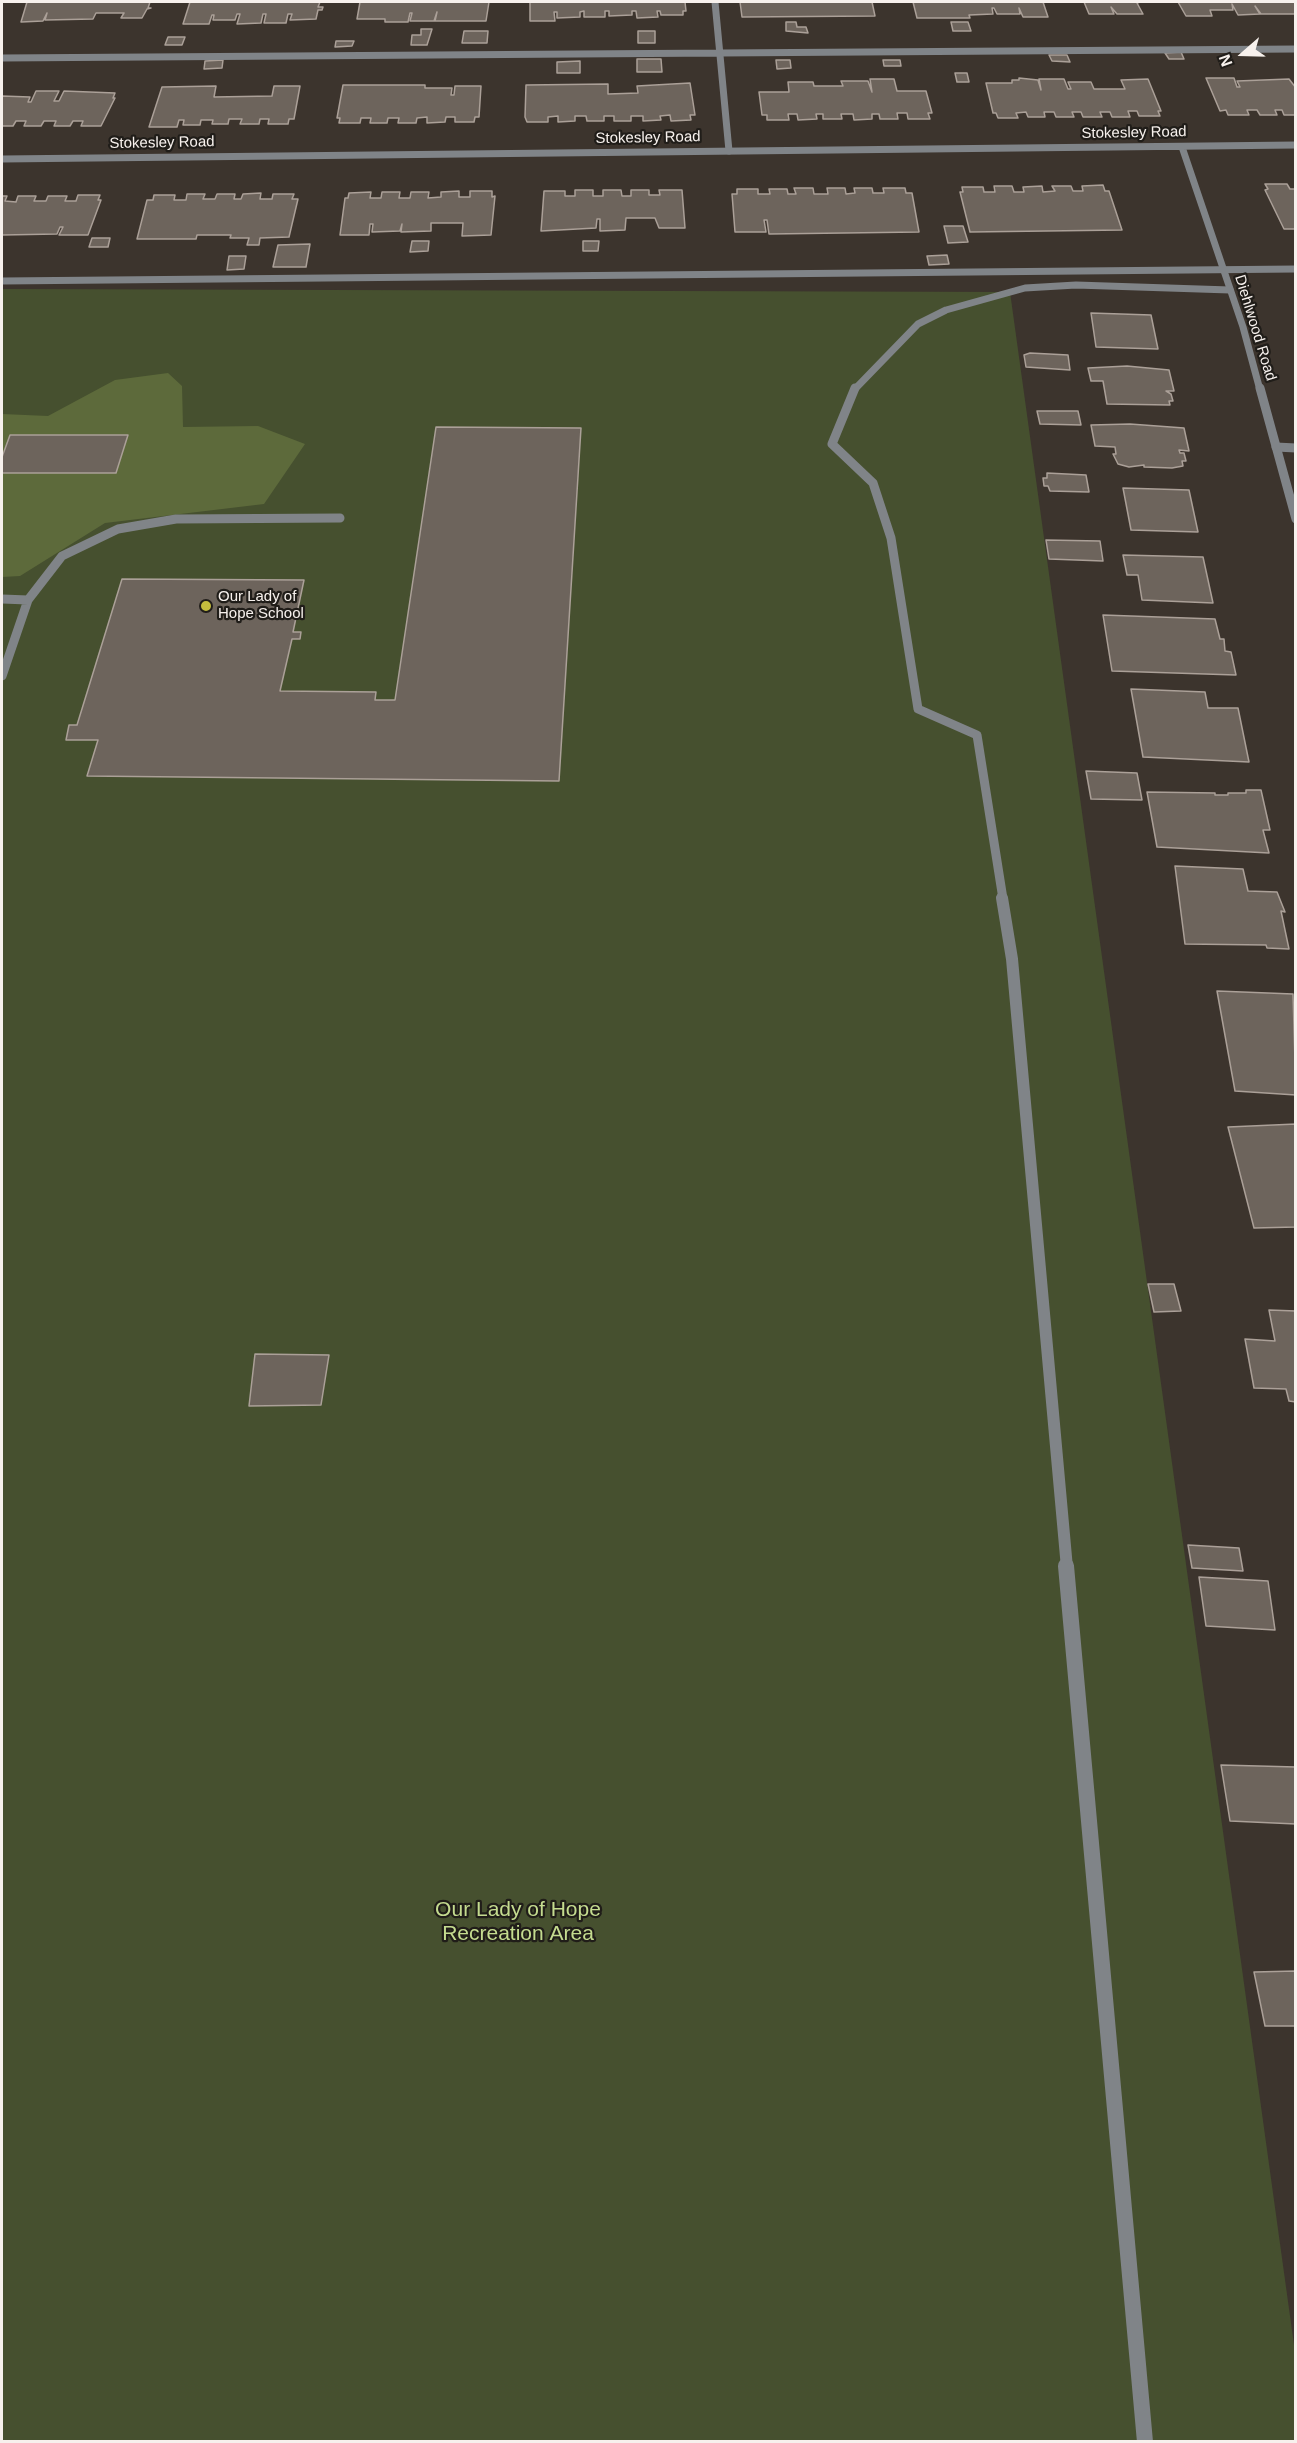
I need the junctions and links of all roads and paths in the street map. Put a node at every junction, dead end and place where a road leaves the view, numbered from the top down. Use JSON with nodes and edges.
{"nodes":[{"id":1,"x":715,"y":2,"type":"edge"},
{"id":2,"x":1296,"y":49,"type":"edge"},
{"id":3,"x":720,"y":53,"type":"junction"},
{"id":4,"x":2,"y":58,"type":"edge"},
{"id":5,"x":1296,"y":145,"type":"edge"},
{"id":6,"x":1182,"y":147,"type":"junction"},
{"id":7,"x":729,"y":151,"type":"junction"},
{"id":8,"x":2,"y":159,"type":"edge"},
{"id":9,"x":1222,"y":268,"type":"junction"},
{"id":10,"x":1296,"y":268,"type":"edge"},
{"id":11,"x":2,"y":280,"type":"edge"},
{"id":12,"x":1230,"y":290,"type":"junction"},
{"id":13,"x":1276,"y":447,"type":"junction"},
{"id":14,"x":1296,"y":448,"type":"edge"},
{"id":15,"x":340,"y":518,"type":"dead end"},
{"id":16,"x":1296,"y":519,"type":"edge"},
{"id":17,"x":2,"y":599,"type":"edge"},
{"id":18,"x":28,"y":600,"type":"junction"},
{"id":19,"x":2,"y":676,"type":"edge"},
{"id":20,"x":1145,"y":2442,"type":"edge"}],
"edges":[{"from":1,"to":3,"type":"street"},
{"from":2,"to":3,"type":"street"},
{"from":3,"to":4,"type":"street"},
{"from":3,"to":7,"type":"street"},
{"from":5,"to":6,"type":"street","name":"Stokesley Road"},
{"from":6,"to":7,"type":"street","name":"Stokesley Road"},
{"from":6,"to":9,"type":"street","name":"Diehlwood Road"},
{"from":7,"to":8,"type":"street","name":"Stokesley Road"},
{"from":9,"to":10,"type":"street"},
{"from":9,"to":11,"type":"street"},
{"from":9,"to":12,"type":"street","name":"Diehlwood Road"},
{"from":12,"to":13,"type":"street","name":"Diehlwood Road"},
{"from":12,"to":20,"type":"street"},
{"from":13,"to":14,"type":"street"},
{"from":13,"to":16,"type":"street","name":"Diehlwood Road"},
{"from":15,"to":18,"type":"street"},
{"from":17,"to":18,"type":"street"},
{"from":18,"to":19,"type":"street"}]}
